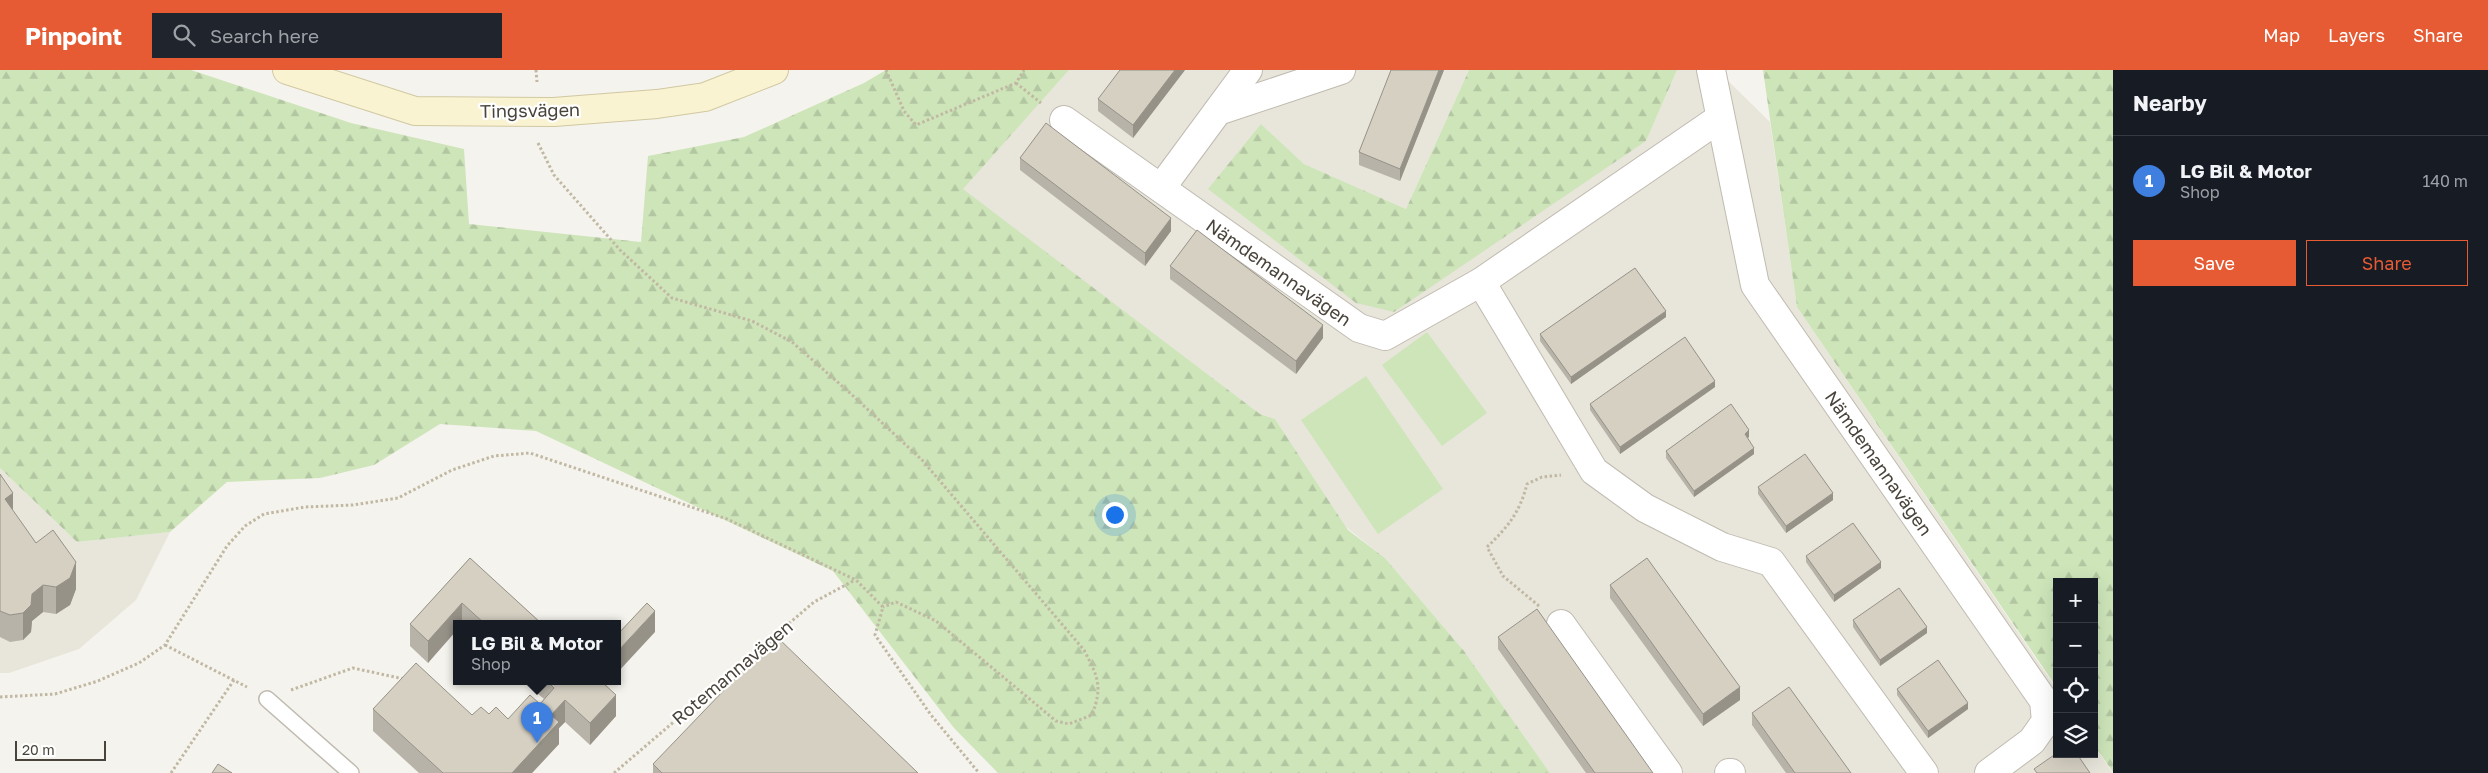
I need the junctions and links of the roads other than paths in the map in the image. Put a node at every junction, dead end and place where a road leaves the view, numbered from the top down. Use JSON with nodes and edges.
{"nodes":[{"id":1,"x":288,"y":70,"type":"edge"},
{"id":2,"x":774,"y":70,"type":"edge"},
{"id":3,"x":1248,"y":70,"type":"edge"},
{"id":4,"x":1342,"y":70,"type":"edge"},
{"id":5,"x":1711,"y":70,"type":"edge"},
{"id":6,"x":1218,"y":111,"type":"junction"},
{"id":7,"x":1720,"y":118,"type":"junction"},
{"id":8,"x":1064,"y":120,"type":"dead end"},
{"id":9,"x":1161,"y":188,"type":"junction"},
{"id":10,"x":1481,"y":282,"type":"junction"},
{"id":11,"x":1561,"y":624,"type":"road end"},
{"id":12,"x":267,"y":699,"type":"road end"},
{"id":13,"x":351,"y":773,"type":"edge"},
{"id":14,"x":1668,"y":773,"type":"edge"},
{"id":15,"x":1924,"y":773,"type":"edge"},
{"id":16,"x":1989,"y":773,"type":"edge"}],
"edges":[{"from":1,"to":2,"type":"street","name":"Tingsvägen"},
{"from":3,"to":6,"type":"street"},
{"from":4,"to":6,"type":"street"},
{"from":5,"to":7,"type":"street","name":"Nämdemannavägen"},
{"from":6,"to":9,"type":"street"},
{"from":7,"to":10,"type":"street","name":"Nämdemannavägen"},
{"from":7,"to":16,"type":"street","name":"Nämdemannavägen"},
{"from":8,"to":9,"type":"street","name":"Nämdemannavägen"},
{"from":9,"to":10,"type":"street","name":"Nämdemannavägen"},
{"from":10,"to":15,"type":"street"},
{"from":11,"to":14,"type":"street"},
{"from":12,"to":13,"type":"lane"}]}
